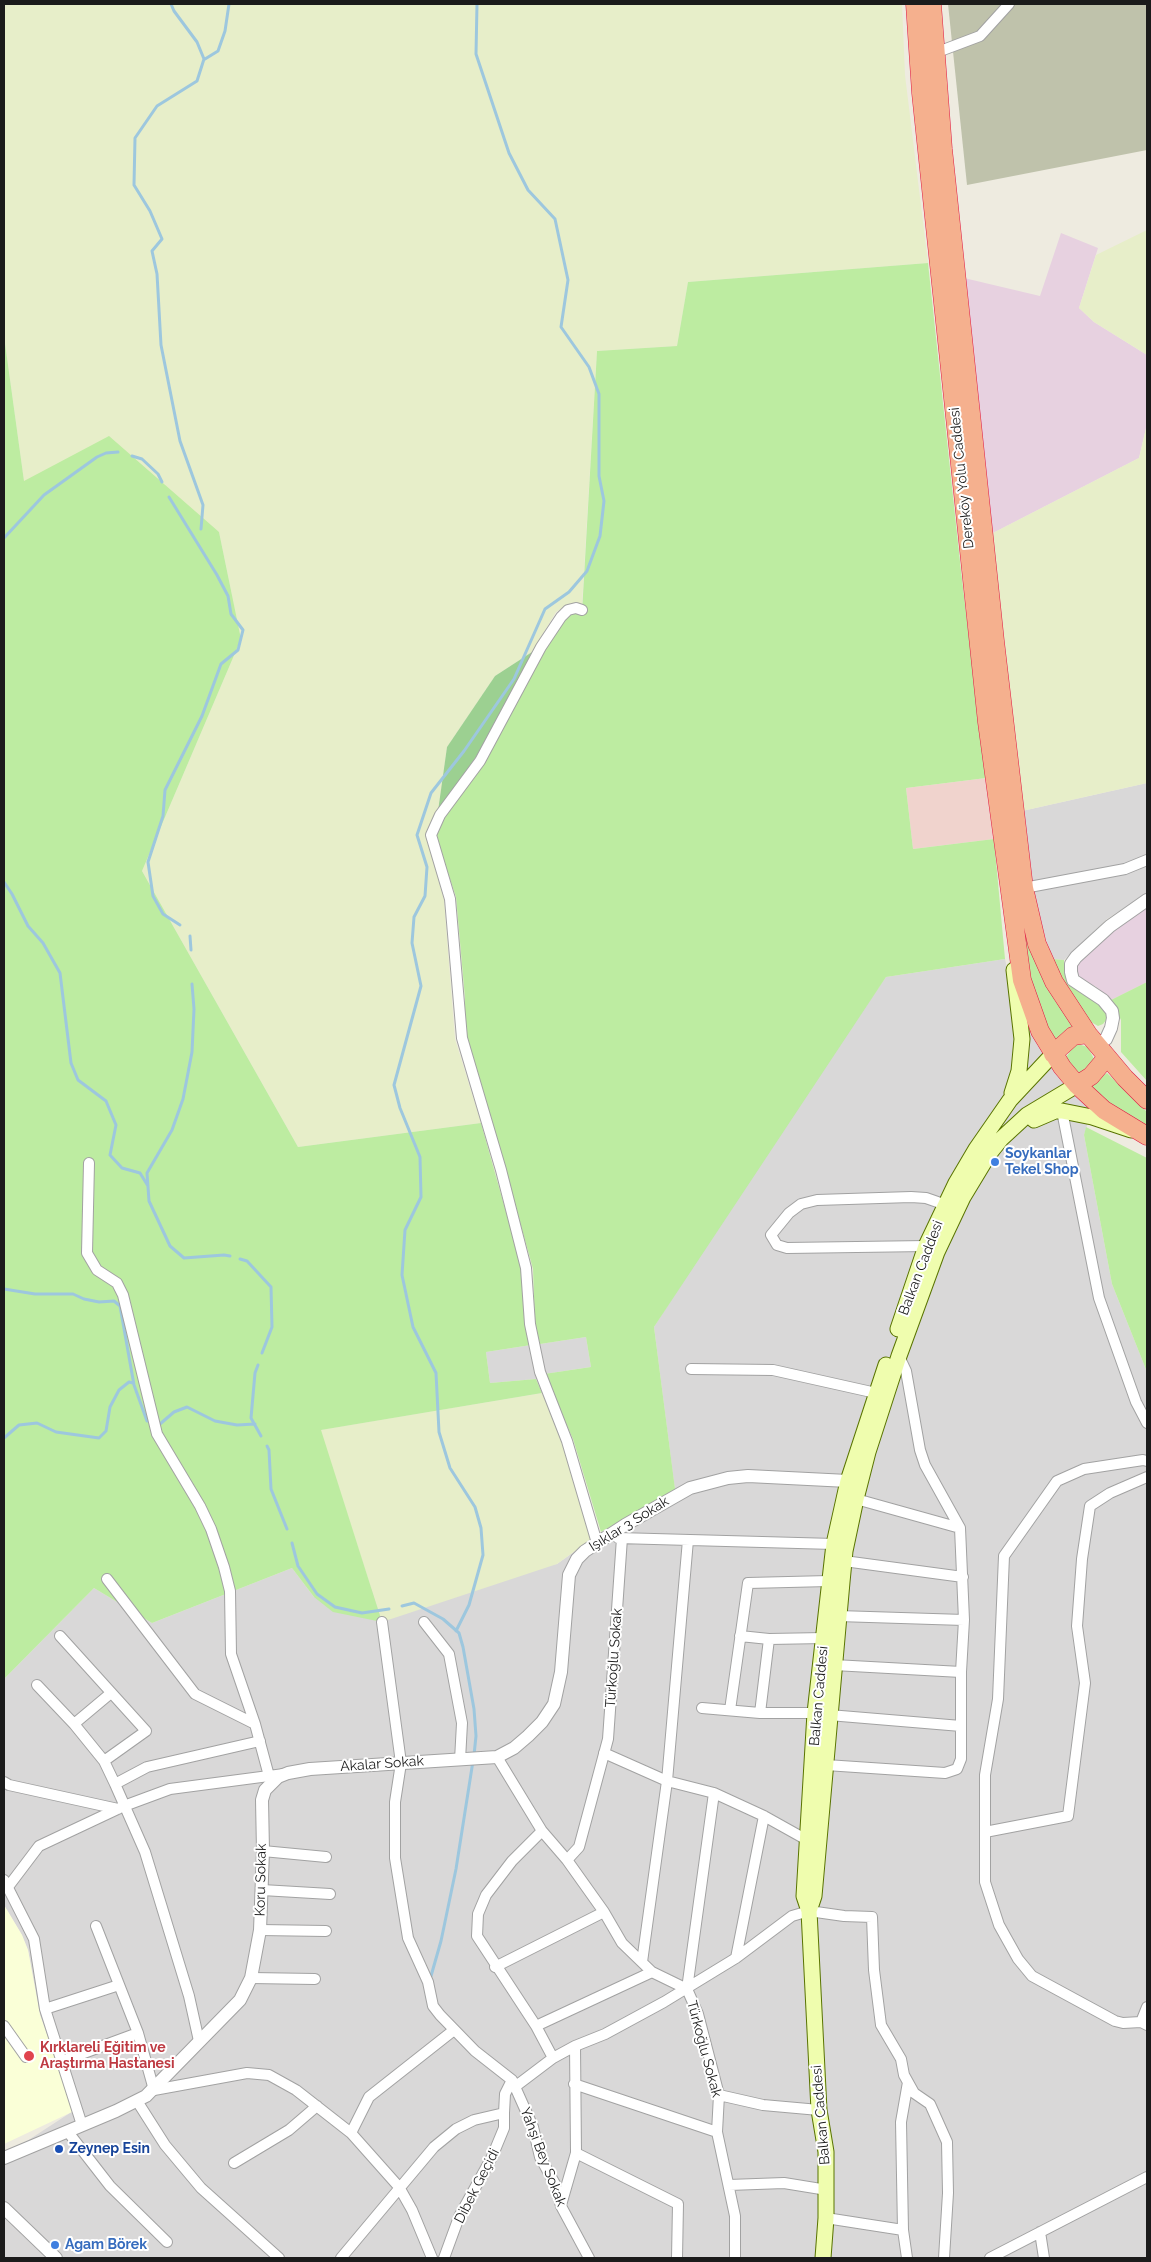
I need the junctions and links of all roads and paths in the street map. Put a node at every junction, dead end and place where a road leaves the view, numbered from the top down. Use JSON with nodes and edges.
{"nodes":[{"id":1,"x":916,"y":4,"type":"edge"},
{"id":2,"x":932,"y":4,"type":"edge"},
{"id":3,"x":1009,"y":4,"type":"edge"},
{"id":4,"x":935,"y":53,"type":"junction"},
{"id":5,"x":582,"y":610,"type":"dead end"},
{"id":6,"x":1147,"y":860,"type":"edge"},
{"id":7,"x":1024,"y":888,"type":"junction"},
{"id":8,"x":1147,"y":900,"type":"edge"},
{"id":9,"x":1016,"y":952,"type":"junction"},
{"id":10,"x":1097,"y":1045,"type":"junction"},
{"id":11,"x":1053,"y":1054,"type":"junction"},
{"id":12,"x":1077,"y":1085,"type":"junction"},
{"id":13,"x":1010,"y":1100,"type":"junction"},
{"id":14,"x":1147,"y":1100,"type":"edge"},
{"id":15,"x":1062,"y":1111,"type":"junction"},
{"id":16,"x":1018,"y":1123,"type":"junction"},
{"id":17,"x":1143,"y":1134,"type":"edge"},
{"id":18,"x":90,"y":1163,"type":"dead end"},
{"id":19,"x":946,"y":1205,"type":"junction"},
{"id":20,"x":926,"y":1246,"type":"junction"},
{"id":21,"x":899,"y":1356,"type":"junction"},
{"id":22,"x":691,"y":1369,"type":"dead end"},
{"id":23,"x":876,"y":1393,"type":"junction"},
{"id":24,"x":1147,"y":1423,"type":"edge"},
{"id":25,"x":1147,"y":1462,"type":"edge"},
{"id":26,"x":1147,"y":1477,"type":"edge"},
{"id":27,"x":854,"y":1482,"type":"junction"},
{"id":28,"x":856,"y":1499,"type":"junction"},
{"id":29,"x":960,"y":1528,"type":"junction"},
{"id":30,"x":622,"y":1538,"type":"junction"},
{"id":31,"x":602,"y":1540,"type":"junction"},
{"id":32,"x":688,"y":1540,"type":"junction"},
{"id":33,"x":834,"y":1544,"type":"junction"},
{"id":34,"x":844,"y":1560,"type":"junction"},
{"id":35,"x":963,"y":1576,"type":"junction"},
{"id":36,"x":107,"y":1579,"type":"dead end"},
{"id":37,"x":830,"y":1581,"type":"junction"},
{"id":38,"x":838,"y":1616,"type":"junction"},
{"id":39,"x":964,"y":1620,"type":"junction"},
{"id":40,"x":382,"y":1622,"type":"dead end"},
{"id":41,"x":424,"y":1622,"type":"dead end"},
{"id":42,"x":60,"y":1636,"type":"dead end"},
{"id":43,"x":740,"y":1636,"type":"junction"},
{"id":44,"x":824,"y":1638,"type":"junction"},
{"id":45,"x":769,"y":1640,"type":"junction"},
{"id":46,"x":834,"y":1664,"type":"junction"},
{"id":47,"x":961,"y":1672,"type":"junction"},
{"id":48,"x":37,"y":1685,"type":"dead end"},
{"id":49,"x":111,"y":1693,"type":"junction"},
{"id":50,"x":702,"y":1708,"type":"dead end"},
{"id":51,"x":730,"y":1710,"type":"junction"},
{"id":52,"x":760,"y":1713,"type":"junction"},
{"id":53,"x":822,"y":1714,"type":"junction"},
{"id":54,"x":74,"y":1724,"type":"junction"},
{"id":55,"x":255,"y":1724,"type":"junction"},
{"id":56,"x":961,"y":1726,"type":"junction"},
{"id":57,"x":260,"y":1741,"type":"junction"},
{"id":58,"x":604,"y":1754,"type":"junction"},
{"id":59,"x":498,"y":1758,"type":"junction"},
{"id":60,"x":462,"y":1759,"type":"junction"},
{"id":61,"x":104,"y":1762,"type":"junction"},
{"id":62,"x":401,"y":1763,"type":"junction"},
{"id":63,"x":826,"y":1765,"type":"junction"},
{"id":64,"x":270,"y":1780,"type":"junction"},
{"id":65,"x":667,"y":1781,"type":"junction"},
{"id":66,"x":4,"y":1782,"type":"edge"},
{"id":67,"x":115,"y":1784,"type":"junction"},
{"id":68,"x":714,"y":1793,"type":"junction"},
{"id":69,"x":121,"y":1808,"type":"junction"},
{"id":70,"x":764,"y":1816,"type":"junction"},
{"id":71,"x":542,"y":1831,"type":"junction"},
{"id":72,"x":986,"y":1832,"type":"junction"},
{"id":73,"x":807,"y":1840,"type":"junction"},
{"id":74,"x":263,"y":1851,"type":"junction"},
{"id":75,"x":326,"y":1857,"type":"dead end"},
{"id":76,"x":567,"y":1860,"type":"junction"},
{"id":77,"x":6,"y":1884,"type":"edge"},
{"id":78,"x":262,"y":1890,"type":"junction"},
{"id":79,"x":330,"y":1894,"type":"dead end"},
{"id":80,"x":809,"y":1911,"type":"junction"},
{"id":81,"x":604,"y":1912,"type":"junction"},
{"id":82,"x":96,"y":1926,"type":"dead end"},
{"id":83,"x":260,"y":1930,"type":"junction"},
{"id":84,"x":326,"y":1931,"type":"dead end"},
{"id":85,"x":736,"y":1958,"type":"junction"},
{"id":86,"x":642,"y":1962,"type":"junction"},
{"id":87,"x":495,"y":1967,"type":"junction"},
{"id":88,"x":652,"y":1972,"type":"junction"},
{"id":89,"x":251,"y":1978,"type":"junction"},
{"id":90,"x":315,"y":1979,"type":"dead end"},
{"id":91,"x":119,"y":1985,"type":"junction"},
{"id":92,"x":687,"y":1988,"type":"junction"},
{"id":93,"x":1147,"y":2007,"type":"edge"},
{"id":94,"x":45,"y":2009,"type":"junction"},
{"id":95,"x":1144,"y":2023,"type":"edge"},
{"id":96,"x":4,"y":2026,"type":"edge"},
{"id":97,"x":536,"y":2026,"type":"junction"},
{"id":98,"x":454,"y":2030,"type":"junction"},
{"id":99,"x":138,"y":2033,"type":"junction"},
{"id":100,"x":199,"y":2041,"type":"junction"},
{"id":101,"x":575,"y":2046,"type":"junction"},
{"id":102,"x":26,"y":2057,"type":"dead end"},
{"id":103,"x":553,"y":2058,"type":"junction"},
{"id":104,"x":62,"y":2061,"type":"junction"},
{"id":105,"x":512,"y":2080,"type":"junction"},
{"id":106,"x":908,"y":2082,"type":"junction"},
{"id":107,"x":574,"y":2084,"type":"junction"},
{"id":108,"x":154,"y":2090,"type":"junction"},
{"id":109,"x":719,"y":2094,"type":"junction"},
{"id":110,"x":137,"y":2101,"type":"junction"},
{"id":111,"x":317,"y":2106,"type":"junction"},
{"id":112,"x":818,"y":2110,"type":"junction"},
{"id":113,"x":504,"y":2112,"type":"junction"},
{"id":114,"x":82,"y":2126,"type":"junction"},
{"id":115,"x":68,"y":2132,"type":"junction"},
{"id":116,"x":351,"y":2132,"type":"junction"},
{"id":117,"x":718,"y":2132,"type":"junction"},
{"id":118,"x":53,"y":2138,"type":"junction"},
{"id":119,"x":576,"y":2154,"type":"junction"},
{"id":120,"x":4,"y":2158,"type":"edge"},
{"id":121,"x":234,"y":2163,"type":"dead end"},
{"id":122,"x":4,"y":2167,"type":"edge"},
{"id":123,"x":1147,"y":2177,"type":"edge"},
{"id":124,"x":729,"y":2186,"type":"junction"},
{"id":125,"x":399,"y":2187,"type":"junction"},
{"id":126,"x":827,"y":2190,"type":"junction"},
{"id":127,"x":561,"y":2206,"type":"junction"},
{"id":128,"x":4,"y":2208,"type":"edge"},
{"id":129,"x":826,"y":2218,"type":"junction"},
{"id":130,"x":903,"y":2230,"type":"junction"},
{"id":131,"x":1040,"y":2232,"type":"junction"},
{"id":132,"x":167,"y":2242,"type":"dead end"},
{"id":133,"x":56,"y":2258,"type":"edge"},
{"id":134,"x":279,"y":2258,"type":"edge"},
{"id":135,"x":340,"y":2258,"type":"edge"},
{"id":136,"x":432,"y":2258,"type":"edge"},
{"id":137,"x":444,"y":2258,"type":"edge"},
{"id":138,"x":588,"y":2258,"type":"edge"},
{"id":139,"x":677,"y":2258,"type":"edge"},
{"id":140,"x":735,"y":2258,"type":"edge"},
{"id":141,"x":823,"y":2258,"type":"edge"},
{"id":142,"x":907,"y":2258,"type":"edge"},
{"id":143,"x":944,"y":2258,"type":"edge"},
{"id":144,"x":990,"y":2258,"type":"edge"},
{"id":145,"x":1044,"y":2258,"type":"edge"}],
"edges":[{"from":1,"to":9,"type":"highway","name":"Dereköy Yolu Caddesi"},
{"from":2,"to":4,"type":"highway","name":"Dereköy Yolu Caddesi"},
{"from":3,"to":4,"type":"street"},
{"from":4,"to":7,"type":"highway","name":"Dereköy Yolu Caddesi"},
{"from":5,"to":31,"type":"street"},
{"from":6,"to":7,"type":"street"},
{"from":7,"to":10,"type":"highway","name":"Dereköy Yolu Caddesi"},
{"from":8,"to":10,"type":"street"},
{"from":9,"to":11,"type":"highway","name":"Dereköy Yolu Caddesi"},
{"from":9,"to":13,"type":"main road"},
{"from":10,"to":11,"type":"highway"},
{"from":10,"to":12,"type":"highway"},
{"from":10,"to":14,"type":"highway","name":"Dereköy Yolu Caddesi"},
{"from":11,"to":12,"type":"highway","name":"Dereköy Yolu Caddesi"},
{"from":11,"to":13,"type":"main road","name":"Balkan Caddesi"},
{"from":12,"to":16,"type":"main road","name":"Balkan Caddesi"},
{"from":12,"to":17,"type":"highway","name":"Dereköy Yolu Caddesi"},
{"from":13,"to":19,"type":"main road","name":"Balkan Caddesi"},
{"from":15,"to":16,"type":"main road"},
{"from":15,"to":17,"type":"main road"},
{"from":15,"to":24,"type":"street"},
{"from":16,"to":21,"type":"main road","name":"Balkan Caddesi"},
{"from":18,"to":55,"type":"street"},
{"from":19,"to":20,"type":"main road","name":"Balkan Caddesi"},
{"from":19,"to":20,"type":"street"},
{"from":20,"to":23,"type":"main road","name":"Balkan Caddesi"},
{"from":21,"to":27,"type":"main road","name":"Balkan Caddesi"},
{"from":21,"to":29,"type":"street"},
{"from":22,"to":23,"type":"street"},
{"from":23,"to":27,"type":"main road","name":"Balkan Caddesi"},
{"from":25,"to":72,"type":"street"},
{"from":26,"to":72,"type":"street"},
{"from":27,"to":28,"type":"main road","name":"Balkan Caddesi"},
{"from":27,"to":31,"type":"street","name":"Işıklar 3 Sokak"},
{"from":27,"to":33,"type":"main road","name":"Balkan Caddesi"},
{"from":28,"to":29,"type":"street"},
{"from":28,"to":34,"type":"main road","name":"Balkan Caddesi"},
{"from":29,"to":35,"type":"street"},
{"from":30,"to":31,"type":"street"},
{"from":30,"to":32,"type":"street"},
{"from":30,"to":58,"type":"street","name":"Türkoğlu Sokak"},
{"from":31,"to":59,"type":"street","name":"Işıklar 3 Sokak"},
{"from":32,"to":33,"type":"street"},
{"from":32,"to":65,"type":"street"},
{"from":33,"to":37,"type":"main road","name":"Balkan Caddesi"},
{"from":34,"to":35,"type":"street"},
{"from":34,"to":38,"type":"main road","name":"Balkan Caddesi"},
{"from":35,"to":39,"type":"street"},
{"from":36,"to":55,"type":"street"},
{"from":37,"to":43,"type":"street"},
{"from":37,"to":44,"type":"main road","name":"Balkan Caddesi"},
{"from":38,"to":39,"type":"street"},
{"from":38,"to":46,"type":"main road","name":"Balkan Caddesi"},
{"from":39,"to":47,"type":"street"},
{"from":40,"to":62,"type":"street"},
{"from":41,"to":60,"type":"street"},
{"from":42,"to":49,"type":"street"},
{"from":43,"to":45,"type":"street"},
{"from":43,"to":51,"type":"street"},
{"from":44,"to":45,"type":"street"},
{"from":44,"to":53,"type":"main road","name":"Balkan Caddesi"},
{"from":45,"to":52,"type":"street"},
{"from":46,"to":47,"type":"street"},
{"from":46,"to":53,"type":"main road","name":"Balkan Caddesi"},
{"from":47,"to":56,"type":"street"},
{"from":48,"to":54,"type":"street"},
{"from":49,"to":54,"type":"street"},
{"from":49,"to":61,"type":"street"},
{"from":50,"to":51,"type":"street"},
{"from":51,"to":52,"type":"street"},
{"from":52,"to":53,"type":"street"},
{"from":53,"to":56,"type":"street"},
{"from":53,"to":63,"type":"main road","name":"Balkan Caddesi"},
{"from":53,"to":73,"type":"main road","name":"Balkan Caddesi"},
{"from":54,"to":61,"type":"street"},
{"from":55,"to":57,"type":"street"},
{"from":56,"to":63,"type":"street"},
{"from":57,"to":64,"type":"street"},
{"from":57,"to":67,"type":"street"},
{"from":58,"to":65,"type":"street"},
{"from":58,"to":76,"type":"street","name":"Türkoğlu Sokak"},
{"from":59,"to":60,"type":"street","name":"Akalar Sokak"},
{"from":59,"to":71,"type":"street","name":"Türkoğlu Sokak"},
{"from":60,"to":62,"type":"street","name":"Akalar Sokak"},
{"from":61,"to":67,"type":"street"},
{"from":62,"to":64,"type":"street","name":"Akalar Sokak"},
{"from":62,"to":98,"type":"street"},
{"from":63,"to":80,"type":"main road","name":"Balkan Caddesi"},
{"from":64,"to":69,"type":"street"},
{"from":64,"to":74,"type":"street","name":"Koru Sokak"},
{"from":65,"to":68,"type":"street"},
{"from":65,"to":86,"type":"street"},
{"from":66,"to":69,"type":"street"},
{"from":67,"to":69,"type":"street"},
{"from":68,"to":70,"type":"street"},
{"from":68,"to":92,"type":"street"},
{"from":69,"to":77,"type":"street"},
{"from":69,"to":100,"type":"street"},
{"from":70,"to":73,"type":"street"},
{"from":70,"to":85,"type":"street"},
{"from":71,"to":76,"type":"street","name":"Türkoğlu Sokak"},
{"from":71,"to":87,"type":"street"},
{"from":72,"to":95,"type":"street"},
{"from":73,"to":80,"type":"main road","name":"Balkan Caddesi"},
{"from":74,"to":75,"type":"street"},
{"from":74,"to":78,"type":"street","name":"Koru Sokak"},
{"from":76,"to":81,"type":"street","name":"Türkoğlu Sokak"},
{"from":77,"to":94,"type":"street"},
{"from":78,"to":79,"type":"street"},
{"from":78,"to":83,"type":"street","name":"Koru Sokak"},
{"from":80,"to":85,"type":"street"},
{"from":80,"to":106,"type":"street"},
{"from":80,"to":112,"type":"main road","name":"Balkan Caddesi"},
{"from":81,"to":86,"type":"street","name":"Türkoğlu Sokak"},
{"from":81,"to":87,"type":"street"},
{"from":82,"to":91,"type":"street"},
{"from":83,"to":84,"type":"street"},
{"from":83,"to":89,"type":"street","name":"Koru Sokak"},
{"from":85,"to":92,"type":"street"},
{"from":86,"to":88,"type":"street","name":"Türkoğlu Sokak"},
{"from":87,"to":97,"type":"street"},
{"from":88,"to":92,"type":"street","name":"Türkoğlu Sokak"},
{"from":88,"to":97,"type":"street"},
{"from":89,"to":90,"type":"street"},
{"from":89,"to":100,"type":"street","name":"Koru Sokak"},
{"from":91,"to":94,"type":"street"},
{"from":91,"to":99,"type":"street"},
{"from":92,"to":101,"type":"street"},
{"from":92,"to":109,"type":"street","name":"Türkoğlu Sokak"},
{"from":93,"to":95,"type":"street"},
{"from":94,"to":104,"type":"street"},
{"from":96,"to":102,"type":"street"},
{"from":97,"to":103,"type":"street"},
{"from":98,"to":105,"type":"street"},
{"from":98,"to":116,"type":"street"},
{"from":99,"to":104,"type":"street"},
{"from":99,"to":108,"type":"street"},
{"from":100,"to":108,"type":"street","name":"Koru Sokak"},
{"from":101,"to":103,"type":"street"},
{"from":101,"to":107,"type":"street"},
{"from":103,"to":105,"type":"street"},
{"from":104,"to":114,"type":"street"},
{"from":105,"to":113,"type":"street","name":"Dibek Geçidi"},
{"from":105,"to":127,"type":"street","name":"Yahşi Bey Sokak"},
{"from":106,"to":130,"type":"street"},
{"from":106,"to":143,"type":"street"},
{"from":107,"to":117,"type":"street"},
{"from":107,"to":119,"type":"street"},
{"from":108,"to":110,"type":"street","name":"Koru Sokak"},
{"from":108,"to":111,"type":"street"},
{"from":109,"to":112,"type":"street"},
{"from":109,"to":117,"type":"street","name":"Türkoğlu Sokak"},
{"from":110,"to":114,"type":"street","name":"Koru Sokak"},
{"from":110,"to":134,"type":"street"},
{"from":111,"to":116,"type":"street"},
{"from":111,"to":121,"type":"street"},
{"from":112,"to":126,"type":"main road","name":"Balkan Caddesi"},
{"from":113,"to":125,"type":"street"},
{"from":113,"to":137,"type":"street","name":"Dibek Geçidi"},
{"from":114,"to":115,"type":"street","name":"Koru Sokak"},
{"from":115,"to":118,"type":"street","name":"Koru Sokak"},
{"from":115,"to":132,"type":"street"},
{"from":116,"to":125,"type":"street"},
{"from":117,"to":124,"type":"street","name":"Türkoğlu Sokak"},
{"from":118,"to":120,"type":"street"},
{"from":118,"to":122,"type":"street"},
{"from":119,"to":127,"type":"street"},
{"from":119,"to":139,"type":"street"},
{"from":123,"to":131,"type":"street"},
{"from":124,"to":126,"type":"street"},
{"from":124,"to":140,"type":"street","name":"Türkoğlu Sokak"},
{"from":125,"to":135,"type":"street"},
{"from":125,"to":136,"type":"street"},
{"from":126,"to":129,"type":"main road","name":"Balkan Caddesi"},
{"from":127,"to":138,"type":"street","name":"Yahşi Bey Sokak"},
{"from":128,"to":133,"type":"street"},
{"from":129,"to":130,"type":"street"},
{"from":129,"to":141,"type":"main road","name":"Balkan Caddesi"},
{"from":130,"to":142,"type":"street"},
{"from":131,"to":144,"type":"street"},
{"from":131,"to":145,"type":"street"}]}
